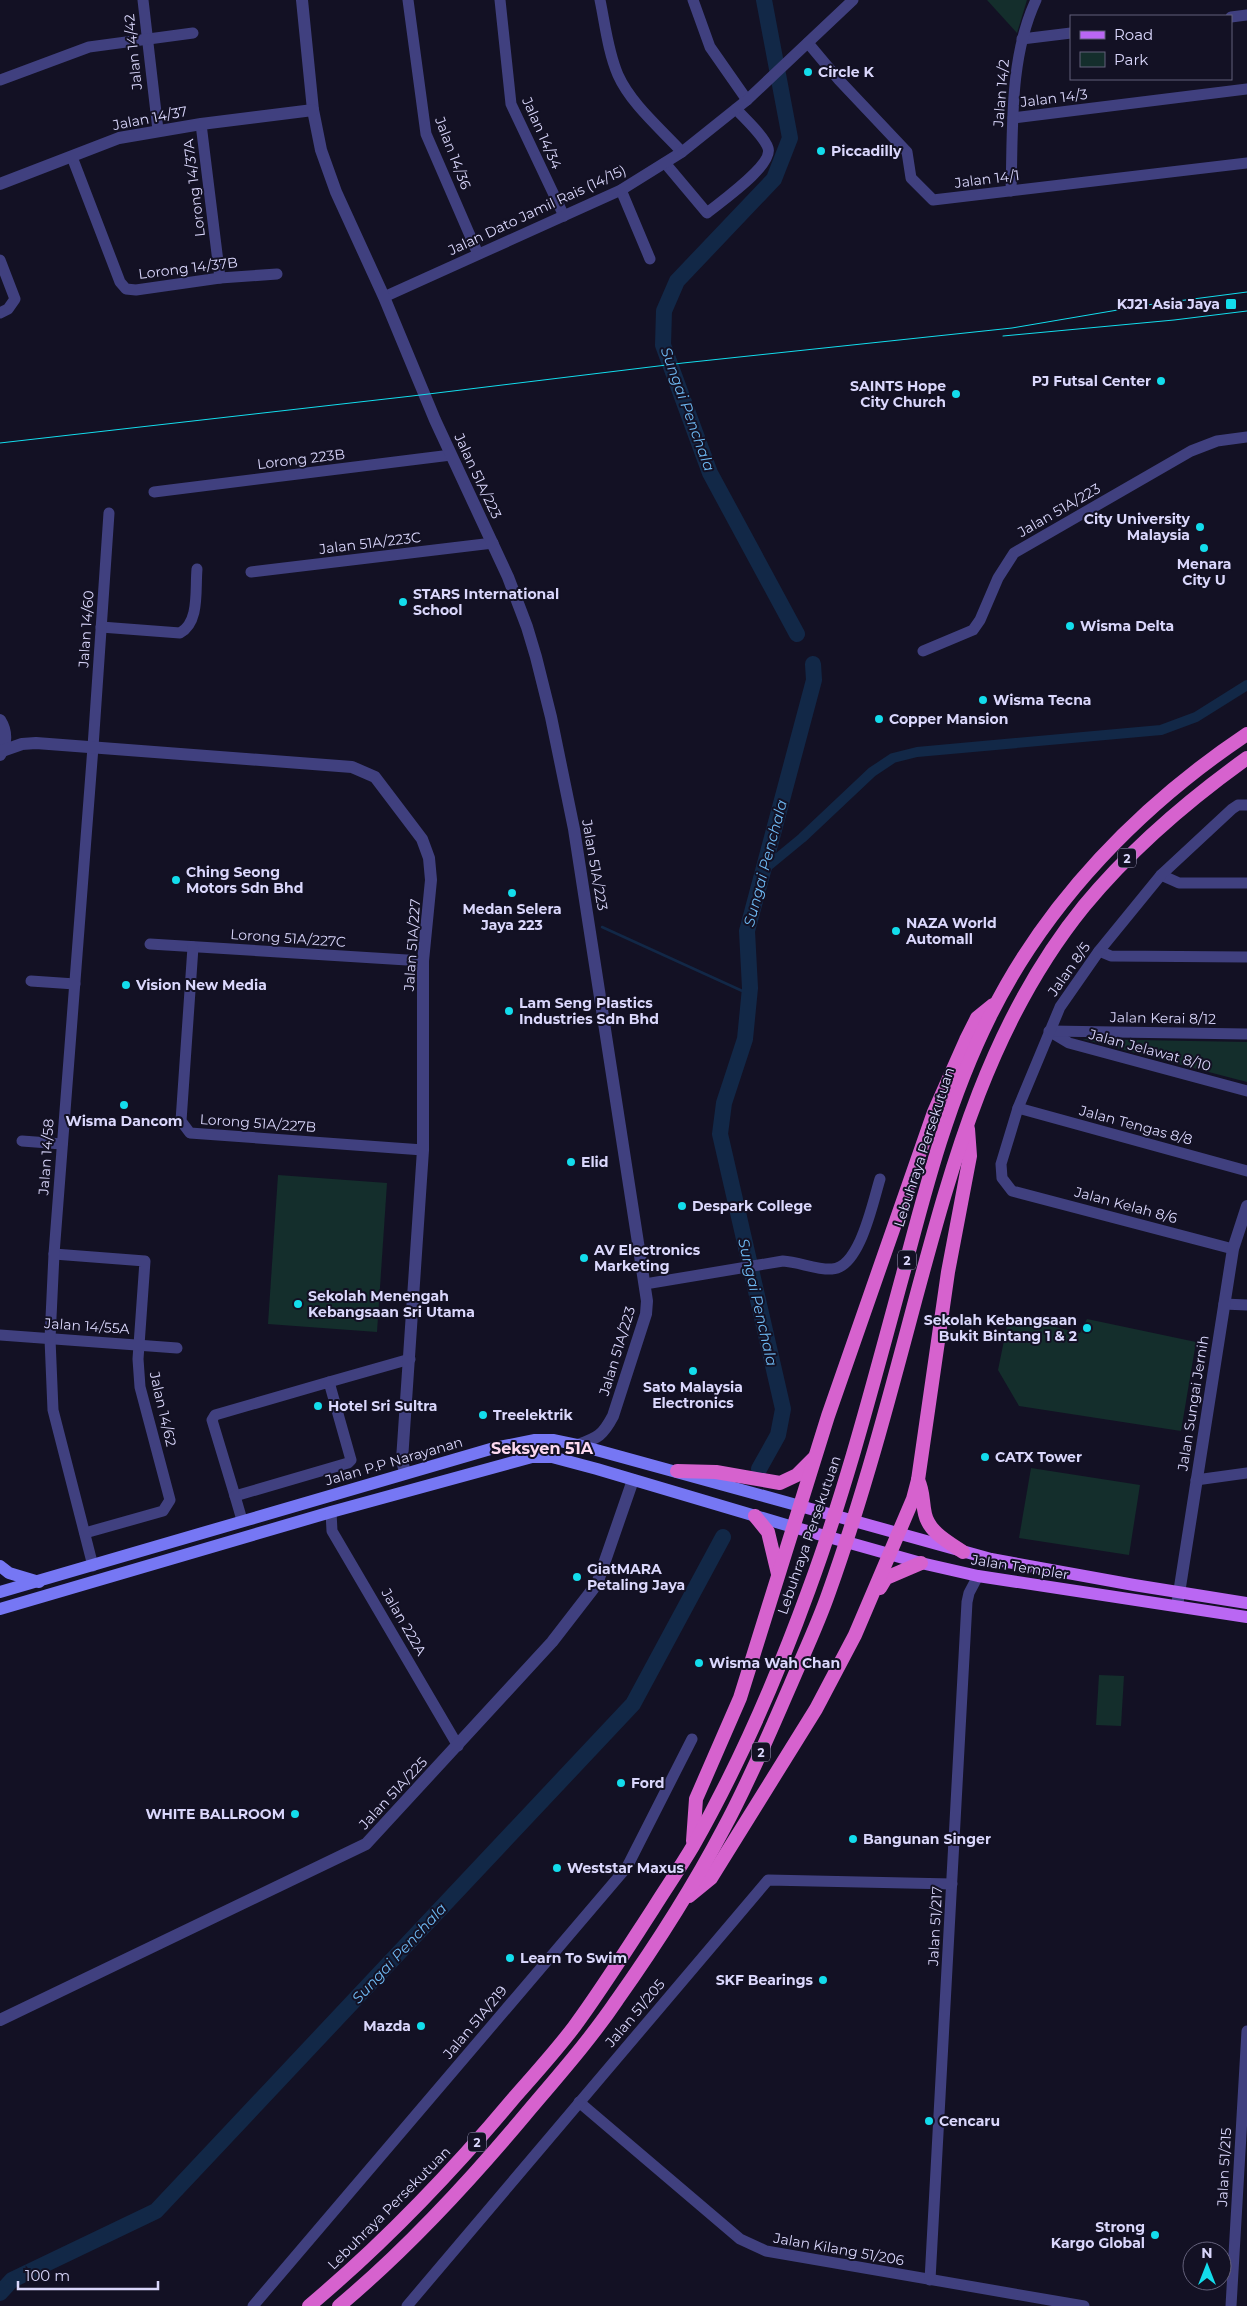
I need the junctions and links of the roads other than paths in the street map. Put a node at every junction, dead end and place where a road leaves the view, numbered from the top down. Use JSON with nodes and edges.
{"nodes":[{"id":1,"x":143,"y":0,"type":"edge"},
{"id":2,"x":302,"y":0,"type":"edge"},
{"id":3,"x":408,"y":0,"type":"edge"},
{"id":4,"x":500,"y":0,"type":"edge"},
{"id":5,"x":600,"y":0,"type":"edge"},
{"id":6,"x":693,"y":0,"type":"edge"},
{"id":7,"x":853,"y":0,"type":"edge"},
{"id":8,"x":1036,"y":0,"type":"edge"},
{"id":9,"x":1247,"y":15,"type":"edge"},
{"id":10,"x":1232,"y":17,"type":"edge"},
{"id":11,"x":193,"y":33,"type":"dead end"},
{"id":12,"x":1070,"y":33,"type":"edge"},
{"id":13,"x":147,"y":39,"type":"junction"},
{"id":14,"x":1022,"y":39,"type":"junction"},
{"id":15,"x":805,"y":46,"type":"junction"},
{"id":16,"x":0,"y":80,"type":"edge"},
{"id":17,"x":1247,"y":89,"type":"edge"},
{"id":18,"x":747,"y":100,"type":"junction"},
{"id":19,"x":736,"y":109,"type":"junction"},
{"id":20,"x":313,"y":110,"type":"junction"},
{"id":21,"x":1013,"y":118,"type":"junction"},
{"id":22,"x":201,"y":124,"type":"junction"},
{"id":23,"x":158,"y":130,"type":"junction"},
{"id":24,"x":682,"y":152,"type":"junction"},
{"id":25,"x":72,"y":157,"type":"junction"},
{"id":26,"x":665,"y":163,"type":"junction"},
{"id":27,"x":1247,"y":163,"type":"edge"},
{"id":28,"x":0,"y":184,"type":"edge"},
{"id":29,"x":621,"y":190,"type":"junction"},
{"id":30,"x":1011,"y":191,"type":"junction"},
{"id":31,"x":564,"y":216,"type":"junction"},
{"id":32,"x":478,"y":254,"type":"junction"},
{"id":33,"x":650,"y":259,"type":"dead end"},
{"id":34,"x":0,"y":260,"type":"edge"},
{"id":35,"x":277,"y":274,"type":"dead end"},
{"id":36,"x":220,"y":278,"type":"junction"},
{"id":37,"x":384,"y":297,"type":"junction"},
{"id":38,"x":0,"y":313,"type":"edge"},
{"id":39,"x":1247,"y":437,"type":"edge"},
{"id":40,"x":451,"y":455,"type":"junction"},
{"id":41,"x":154,"y":492,"type":"dead end"},
{"id":42,"x":109,"y":513,"type":"dead end"},
{"id":43,"x":493,"y":543,"type":"junction"},
{"id":44,"x":197,"y":569,"type":"dead end"},
{"id":45,"x":250,"y":572,"type":"dead end"},
{"id":46,"x":101,"y":626,"type":"junction"},
{"id":47,"x":923,"y":652,"type":"dead end"},
{"id":48,"x":2,"y":726,"type":"edge"},
{"id":49,"x":1247,"y":734,"type":"edge"},
{"id":50,"x":36,"y":743,"type":"junction"},
{"id":51,"x":93,"y":747,"type":"junction"},
{"id":52,"x":1,"y":753,"type":"edge"},
{"id":53,"x":1247,"y":758,"type":"edge"},
{"id":54,"x":1242,"y":805,"type":"edge"},
{"id":55,"x":1161,"y":875,"type":"junction"},
{"id":56,"x":1247,"y":883,"type":"edge"},
{"id":57,"x":150,"y":944,"type":"dead end"},
{"id":58,"x":193,"y":947,"type":"junction"},
{"id":59,"x":1099,"y":952,"type":"junction"},
{"id":60,"x":1247,"y":957,"type":"edge"},
{"id":61,"x":424,"y":961,"type":"junction"},
{"id":62,"x":31,"y":981,"type":"dead end"},
{"id":63,"x":74,"y":984,"type":"junction"},
{"id":64,"x":998,"y":1001,"type":"junction"},
{"id":65,"x":1049,"y":1031,"type":"junction"},
{"id":66,"x":1247,"y":1034,"type":"edge"},
{"id":67,"x":1247,"y":1091,"type":"edge"},
{"id":68,"x":1018,"y":1108,"type":"junction"},
{"id":69,"x":968,"y":1118,"type":"junction"},
{"id":70,"x":22,"y":1140,"type":"dead end"},
{"id":71,"x":62,"y":1144,"type":"junction"},
{"id":72,"x":423,"y":1150,"type":"junction"},
{"id":73,"x":1247,"y":1171,"type":"edge"},
{"id":74,"x":880,"y":1179,"type":"dead end"},
{"id":75,"x":1012,"y":1190,"type":"joint"},
{"id":76,"x":1247,"y":1206,"type":"edge"},
{"id":77,"x":1233,"y":1249,"type":"junction"},
{"id":78,"x":54,"y":1254,"type":"junction"},
{"id":79,"x":645,"y":1284,"type":"junction"},
{"id":80,"x":1224,"y":1304,"type":"junction"},
{"id":81,"x":1247,"y":1306,"type":"edge"},
{"id":82,"x":0,"y":1335,"type":"edge"},
{"id":83,"x":50,"y":1339,"type":"junction"},
{"id":84,"x":139,"y":1346,"type":"junction"},
{"id":85,"x":174,"y":1348,"type":"dead end"},
{"id":86,"x":410,"y":1359,"type":"junction"},
{"id":87,"x":329,"y":1382,"type":"junction"},
{"id":88,"x":578,"y":1445,"type":"junction"},
{"id":89,"x":815,"y":1457,"type":"junction"},
{"id":90,"x":677,"y":1471,"type":"junction"},
{"id":91,"x":405,"y":1473,"type":"junction"},
{"id":92,"x":1247,"y":1473,"type":"edge"},
{"id":93,"x":633,"y":1480,"type":"junction"},
{"id":94,"x":918,"y":1480,"type":"junction"},
{"id":95,"x":1196,"y":1480,"type":"junction"},
{"id":96,"x":234,"y":1496,"type":"junction"},
{"id":97,"x":800,"y":1506,"type":"junction"},
{"id":98,"x":330,"y":1512,"type":"junction"},
{"id":99,"x":755,"y":1516,"type":"junction"},
{"id":100,"x":242,"y":1520,"type":"junction"},
{"id":101,"x":793,"y":1527,"type":"junction"},
{"id":102,"x":85,"y":1533,"type":"junction"},
{"id":103,"x":899,"y":1534,"type":"junction"},
{"id":104,"x":963,"y":1552,"type":"junction"},
{"id":105,"x":890,"y":1555,"type":"junction"},
{"id":106,"x":920,"y":1563,"type":"junction"},
{"id":107,"x":0,"y":1566,"type":"edge"},
{"id":108,"x":93,"y":1566,"type":"junction"},
{"id":109,"x":778,"y":1575,"type":"junction"},
{"id":110,"x":978,"y":1576,"type":"junction"},
{"id":111,"x":39,"y":1582,"type":"junction"},
{"id":112,"x":0,"y":1592,"type":"edge"},
{"id":113,"x":1179,"y":1592,"type":"junction"},
{"id":114,"x":38,"y":1598,"type":"junction"},
{"id":115,"x":0,"y":1602,"type":"edge"},
{"id":116,"x":1247,"y":1603,"type":"edge"},
{"id":117,"x":1177,"y":1606,"type":"junction"},
{"id":118,"x":0,"y":1609,"type":"edge"},
{"id":119,"x":1247,"y":1617,"type":"edge"},
{"id":120,"x":855,"y":1634,"type":"junction"},
{"id":121,"x":692,"y":1739,"type":"dead end"},
{"id":122,"x":458,"y":1746,"type":"junction"},
{"id":123,"x":692,"y":1847,"type":"junction"},
{"id":124,"x":952,"y":1884,"type":"junction"},
{"id":125,"x":681,"y":1902,"type":"junction"},
{"id":126,"x":0,"y":2020,"type":"edge"},
{"id":127,"x":1247,"y":2030,"type":"edge"},
{"id":128,"x":579,"y":2102,"type":"junction"},
{"id":129,"x":930,"y":2280,"type":"junction"},
{"id":130,"x":253,"y":2306,"type":"edge"},
{"id":131,"x":309,"y":2306,"type":"edge"},
{"id":132,"x":340,"y":2306,"type":"edge"},
{"id":133,"x":406,"y":2306,"type":"edge"},
{"id":134,"x":1084,"y":2306,"type":"edge"},
{"id":135,"x":1232,"y":2306,"type":"edge"}],
"edges":[{"from":1,"to":13,"type":"street","name":"Jalan 14/42"},
{"from":2,"to":20,"type":"street","name":"Jalan 51A/223"},
{"from":3,"to":32,"type":"street","name":"Jalan 14/36"},
{"from":4,"to":31,"type":"street","name":"Jalan 14/34"},
{"from":5,"to":24,"type":"street"},
{"from":6,"to":18,"type":"street"},
{"from":7,"to":15,"type":"street","name":"Jalan Dato Jamil Rais (14/15)"},
{"from":8,"to":14,"type":"street","name":"Jalan 14/2"},
{"from":9,"to":10,"type":"street"},
{"from":11,"to":13,"type":"street"},
{"from":12,"to":14,"type":"street"},
{"from":13,"to":16,"type":"street"},
{"from":13,"to":23,"type":"street","name":"Jalan 14/42"},
{"from":14,"to":21,"type":"street","name":"Jalan 14/2"},
{"from":15,"to":18,"type":"street","name":"Jalan Dato Jamil Rais (14/15)"},
{"from":15,"to":30,"type":"street","name":"Jalan 14/1"},
{"from":17,"to":21,"type":"street","name":"Jalan 14/3"},
{"from":18,"to":19,"type":"street","name":"Jalan Dato Jamil Rais (14/15)"},
{"from":19,"to":24,"type":"street","name":"Jalan Dato Jamil Rais (14/15)"},
{"from":19,"to":26,"type":"street"},
{"from":20,"to":22,"type":"street","name":"Jalan 14/37"},
{"from":20,"to":37,"type":"street","name":"Jalan 51A/223"},
{"from":21,"to":30,"type":"street","name":"Jalan 14/2"},
{"from":22,"to":23,"type":"street","name":"Jalan 14/37"},
{"from":22,"to":36,"type":"street","name":"Lorong 14/37A"},
{"from":23,"to":25,"type":"street","name":"Jalan 14/37"},
{"from":24,"to":26,"type":"street","name":"Jalan Dato Jamil Rais (14/15)"},
{"from":25,"to":28,"type":"street","name":"Jalan 14/37"},
{"from":25,"to":36,"type":"street","name":"Lorong 14/37B"},
{"from":26,"to":29,"type":"street","name":"Jalan Dato Jamil Rais (14/15)"},
{"from":27,"to":30,"type":"street","name":"Jalan 14/1"},
{"from":29,"to":31,"type":"street","name":"Jalan Dato Jamil Rais (14/15)"},
{"from":29,"to":33,"type":"street"},
{"from":31,"to":32,"type":"street","name":"Jalan Dato Jamil Rais (14/15)"},
{"from":32,"to":37,"type":"street","name":"Jalan Dato Jamil Rais (14/15)"},
{"from":34,"to":38,"type":"street"},
{"from":35,"to":36,"type":"street","name":"Lorong 14/37B"},
{"from":37,"to":40,"type":"street","name":"Jalan 51A/223"},
{"from":39,"to":47,"type":"street","name":"Jalan 51A/223"},
{"from":40,"to":41,"type":"street","name":"Lorong 223B"},
{"from":40,"to":43,"type":"street","name":"Jalan 51A/223"},
{"from":42,"to":46,"type":"street","name":"Jalan 14/60"},
{"from":43,"to":45,"type":"street","name":"Jalan 51A/223C"},
{"from":43,"to":79,"type":"street","name":"Jalan 51A/223"},
{"from":44,"to":46,"type":"street"},
{"from":46,"to":51,"type":"street","name":"Jalan 14/60"},
{"from":48,"to":50,"type":"street","name":"Jalan 51A/227"},
{"from":48,"to":52,"type":"street"},
{"from":49,"to":64,"type":"highway","name":"Lebuhraya Persekutuan","number":"2"},
{"from":50,"to":51,"type":"street","name":"Jalan 51A/227"},
{"from":50,"to":52,"type":"street","name":"Jalan 51A/227"},
{"from":51,"to":61,"type":"street","name":"Jalan 51A/227"},
{"from":51,"to":63,"type":"street","name":"Jalan 14/58"},
{"from":53,"to":69,"type":"highway","number":"2"},
{"from":54,"to":55,"type":"street","name":"Jalan 8/5"},
{"from":55,"to":56,"type":"street"},
{"from":55,"to":59,"type":"street","name":"Jalan 8/5"},
{"from":57,"to":58,"type":"street","name":"Lorong 51A/227C"},
{"from":58,"to":61,"type":"street","name":"Lorong 51A/227C"},
{"from":58,"to":72,"type":"street","name":"Lorong 51A/227B"},
{"from":59,"to":60,"type":"street"},
{"from":59,"to":65,"type":"street","name":"Jalan 8/5"},
{"from":61,"to":72,"type":"street","name":"Jalan 51A/227"},
{"from":62,"to":63,"type":"street"},
{"from":63,"to":71,"type":"street","name":"Jalan 14/58"},
{"from":64,"to":89,"type":"highway"},
{"from":64,"to":123,"type":"highway","name":"Lebuhraya Persekutuan","number":"2"},
{"from":65,"to":66,"type":"street","name":"Jalan Kerai 8/12"},
{"from":65,"to":67,"type":"street","name":"Jalan Jelawat 8/10"},
{"from":65,"to":68,"type":"street","name":"Jalan 8/5"},
{"from":68,"to":73,"type":"street","name":"Jalan Tengas 8/8"},
{"from":68,"to":75,"type":"street","name":"Jalan 8/5"},
{"from":69,"to":94,"type":"highway"},
{"from":69,"to":125,"type":"highway","number":"2"},
{"from":70,"to":71,"type":"street"},
{"from":71,"to":78,"type":"street","name":"Jalan 14/58"},
{"from":72,"to":86,"type":"street","name":"Jalan 51A/227"},
{"from":74,"to":79,"type":"street"},
{"from":75,"to":77,"type":"street","name":"Jalan Kelah 8/6"},
{"from":76,"to":77,"type":"street","name":"Jalan Sungai Jernih"},
{"from":77,"to":80,"type":"street","name":"Jalan Sungai Jernih"},
{"from":78,"to":83,"type":"street","name":"Jalan 14/58"},
{"from":78,"to":84,"type":"street","name":"Jalan 14/62"},
{"from":79,"to":88,"type":"street","name":"Jalan 51A/223"},
{"from":80,"to":81,"type":"street"},
{"from":80,"to":95,"type":"street","name":"Jalan Sungai Jernih"},
{"from":82,"to":83,"type":"street","name":"Jalan 14/55A"},
{"from":83,"to":84,"type":"street","name":"Jalan 14/55A"},
{"from":83,"to":102,"type":"street","name":"Jalan 14/58"},
{"from":84,"to":85,"type":"street","name":"Jalan 14/55A"},
{"from":84,"to":102,"type":"street","name":"Jalan 14/62"},
{"from":86,"to":87,"type":"street"},
{"from":86,"to":91,"type":"street","name":"Jalan 51A/227"},
{"from":87,"to":96,"type":"street"},
{"from":87,"to":96,"type":"street"},
{"from":88,"to":90,"type":"main road","name":"Jalan P.P Narayanan"},
{"from":88,"to":91,"type":"main road","name":"Jalan P.P Narayanan"},
{"from":89,"to":90,"type":"highway"},
{"from":89,"to":97,"type":"highway"},
{"from":90,"to":97,"type":"main road","name":"Jalan P.P Narayanan"},
{"from":91,"to":100,"type":"main road","name":"Jalan P.P Narayanan"},
{"from":92,"to":95,"type":"street"},
{"from":93,"to":98,"type":"main road"},
{"from":93,"to":99,"type":"main road"},
{"from":93,"to":122,"type":"street","name":"Jalan 51A/225"},
{"from":94,"to":103,"type":"highway"},
{"from":94,"to":104,"type":"highway"},
{"from":95,"to":113,"type":"street","name":"Jalan Sungai Jernih"},
{"from":96,"to":100,"type":"street"},
{"from":97,"to":101,"type":"highway"},
{"from":97,"to":103,"type":"main road","name":"Jalan Templer"},
{"from":98,"to":114,"type":"main road"},
{"from":98,"to":122,"type":"street","name":"Jalan 222A"},
{"from":99,"to":101,"type":"main road"},
{"from":99,"to":109,"type":"highway"},
{"from":100,"to":108,"type":"main road","name":"Jalan P.P Narayanan"},
{"from":101,"to":105,"type":"main road","name":"Jalan Templer"},
{"from":101,"to":109,"type":"highway"},
{"from":102,"to":108,"type":"street","name":"Jalan 14/58"},
{"from":103,"to":104,"type":"main road","name":"Jalan Templer"},
{"from":103,"to":105,"type":"highway"},
{"from":104,"to":113,"type":"main road","name":"Jalan Templer"},
{"from":105,"to":106,"type":"main road","name":"Jalan Templer"},
{"from":105,"to":120,"type":"highway"},
{"from":106,"to":110,"type":"main road","name":"Jalan Templer"},
{"from":106,"to":120,"type":"highway"},
{"from":107,"to":111,"type":"main road"},
{"from":108,"to":111,"type":"main road","name":"Jalan P.P Narayanan"},
{"from":109,"to":123,"type":"highway"},
{"from":110,"to":117,"type":"main road","name":"Jalan Templer"},
{"from":110,"to":124,"type":"street","name":"Jalan 51/217"},
{"from":111,"to":112,"type":"main road","name":"Jalan P.P Narayanan"},
{"from":113,"to":116,"type":"main road","name":"Jalan Templer"},
{"from":113,"to":117,"type":"street","name":"Jalan Sungai Jernih"},
{"from":114,"to":115,"type":"main road"},
{"from":114,"to":118,"type":"main road"},
{"from":117,"to":119,"type":"main road","name":"Jalan Templer"},
{"from":120,"to":125,"type":"highway"},
{"from":121,"to":130,"type":"street","name":"Jalan 51A/219"},
{"from":122,"to":126,"type":"street","name":"Jalan 51A/225"},
{"from":123,"to":131,"type":"highway","name":"Lebuhraya Persekutuan","number":"2"},
{"from":124,"to":128,"type":"street","name":"Jalan 51/205"},
{"from":124,"to":129,"type":"street","name":"Jalan 51/217"},
{"from":125,"to":132,"type":"highway","number":"2"},
{"from":127,"to":135,"type":"street","name":"Jalan 51/215"},
{"from":128,"to":129,"type":"street","name":"Jalan Kilang 51/206"},
{"from":128,"to":133,"type":"street","name":"Jalan 51/205"},
{"from":129,"to":134,"type":"street","name":"Jalan Kilang 51/206"}]}
